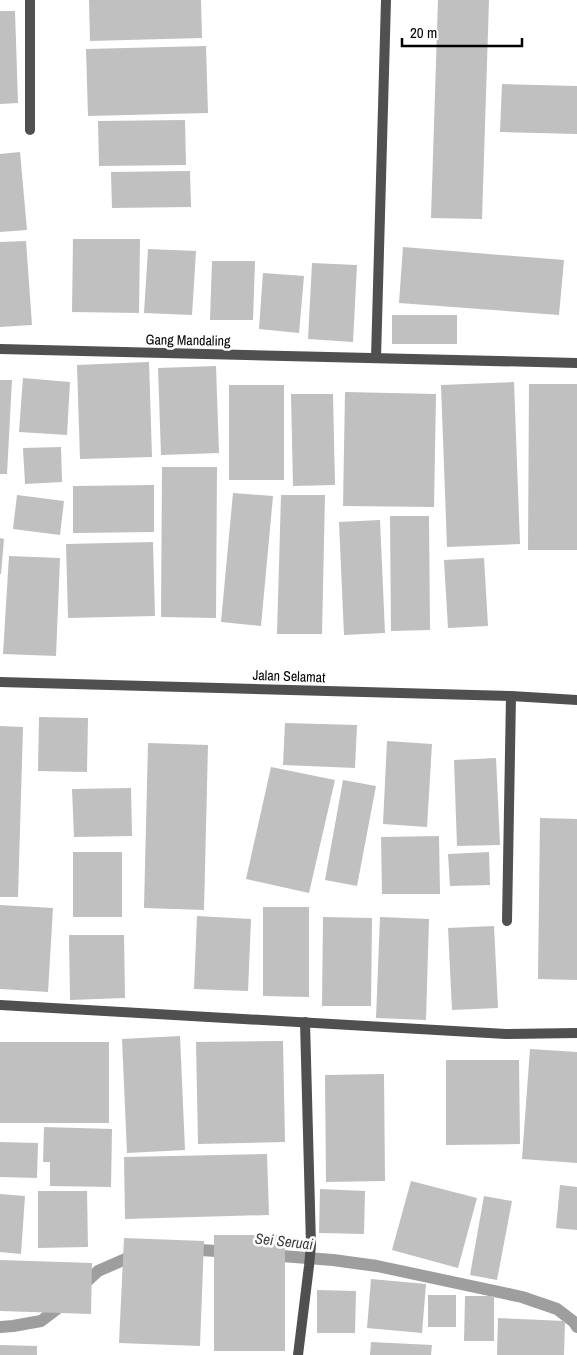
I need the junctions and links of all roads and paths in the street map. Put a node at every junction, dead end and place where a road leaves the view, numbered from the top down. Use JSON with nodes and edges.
{"nodes":[{"id":1,"x":30,"y":0,"type":"edge"},
{"id":2,"x":386,"y":0,"type":"edge"},
{"id":3,"x":30,"y":130,"type":"dead end"},
{"id":4,"x":0,"y":349,"type":"edge"},
{"id":5,"x":376,"y":358,"type":"junction"},
{"id":6,"x":577,"y":363,"type":"edge"},
{"id":7,"x":0,"y":682,"type":"edge"},
{"id":8,"x":511,"y":696,"type":"junction"},
{"id":9,"x":577,"y":700,"type":"edge"},
{"id":10,"x":507,"y":921,"type":"dead end"},
{"id":11,"x":0,"y":1005,"type":"edge"},
{"id":12,"x":305,"y":1022,"type":"junction"},
{"id":13,"x":577,"y":1033,"type":"edge"},
{"id":14,"x":298,"y":1355,"type":"edge"}],
"edges":[{"from":1,"to":3,"type":"street"},
{"from":2,"to":5,"type":"street"},
{"from":4,"to":5,"type":"street","name":"Gang Mandaling"},
{"from":5,"to":6,"type":"street","name":"Gang Mandaling"},
{"from":7,"to":8,"type":"street","name":"Jalan Selamat"},
{"from":8,"to":9,"type":"street","name":"Jalan Selamat"},
{"from":8,"to":10,"type":"street"},
{"from":11,"to":12,"type":"street"},
{"from":12,"to":13,"type":"street"},
{"from":12,"to":14,"type":"street"}]}
